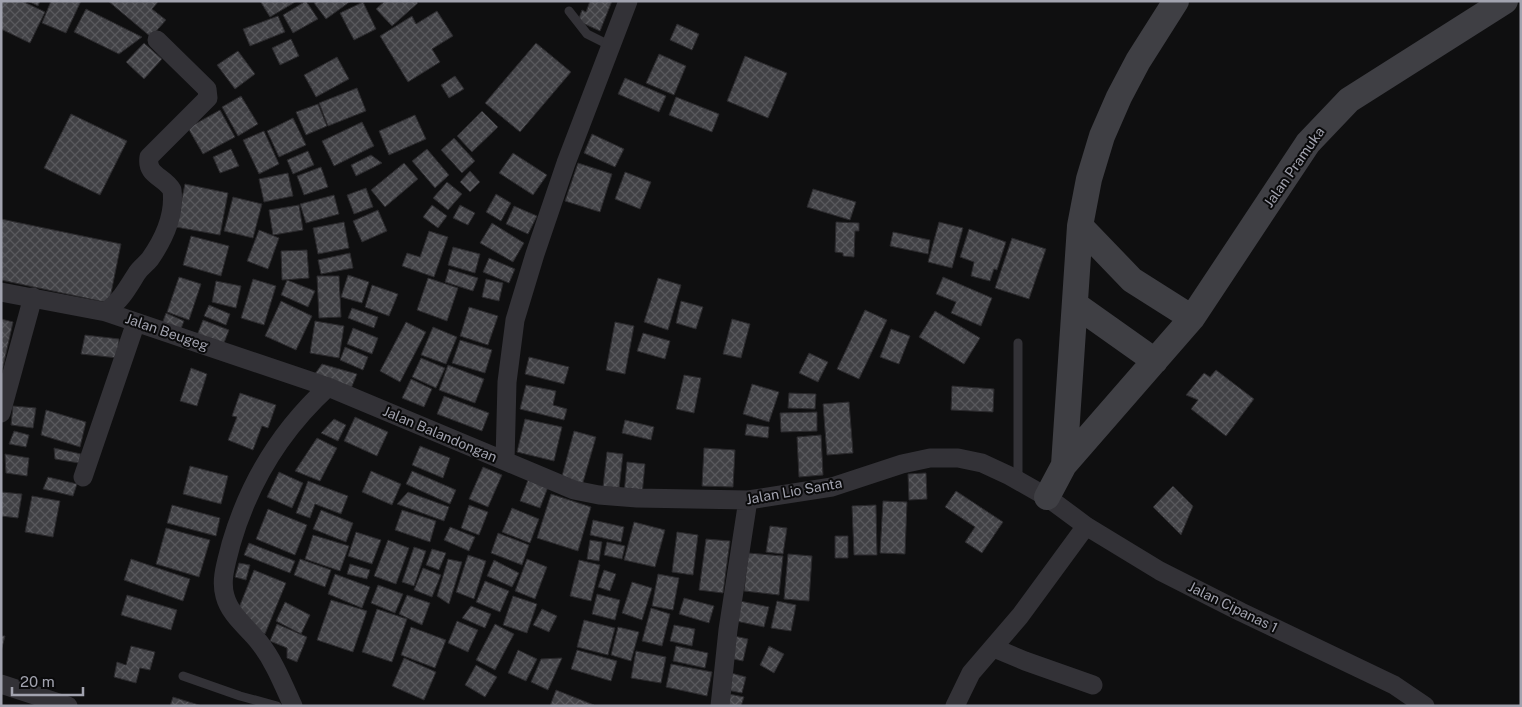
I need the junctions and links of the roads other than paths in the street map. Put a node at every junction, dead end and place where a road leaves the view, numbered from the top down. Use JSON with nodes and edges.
{"nodes":[{"id":1,"x":628,"y":1,"type":"edge"},
{"id":2,"x":1176,"y":1,"type":"edge"},
{"id":3,"x":1505,"y":1,"type":"edge"},
{"id":4,"x":569,"y":11,"type":"dead end"},
{"id":5,"x":157,"y":40,"type":"dead end"},
{"id":6,"x":611,"y":46,"type":"junction"},
{"id":7,"x":1080,"y":226,"type":"junction"},
{"id":8,"x":1,"y":292,"type":"edge"},
{"id":9,"x":33,"y":297,"type":"junction"},
{"id":10,"x":1076,"y":305,"type":"junction"},
{"id":11,"x":106,"y":312,"type":"junction"},
{"id":12,"x":1192,"y":318,"type":"junction"},
{"id":13,"x":136,"y":322,"type":"junction"},
{"id":14,"x":1018,"y":343,"type":"dead end"},
{"id":15,"x":1155,"y":361,"type":"junction"},
{"id":16,"x":328,"y":387,"type":"junction"},
{"id":17,"x":1,"y":413,"type":"edge"},
{"id":18,"x":505,"y":461,"type":"junction"},
{"id":19,"x":1064,"y":466,"type":"junction"},
{"id":20,"x":83,"y":477,"type":"dead end"},
{"id":21,"x":1018,"y":480,"type":"junction"},
{"id":22,"x":1047,"y":497,"type":"junction"},
{"id":23,"x":748,"y":500,"type":"junction"},
{"id":24,"x":1086,"y":526,"type":"junction"},
{"id":25,"x":994,"y":648,"type":"junction"},
{"id":26,"x":183,"y":676,"type":"dead end"},
{"id":27,"x":1,"y":684,"type":"edge"},
{"id":28,"x":1093,"y":684,"type":"dead end"},
{"id":29,"x":68,"y":706,"type":"edge"},
{"id":30,"x":277,"y":706,"type":"edge"},
{"id":31,"x":293,"y":706,"type":"edge"},
{"id":32,"x":720,"y":706,"type":"edge"},
{"id":33,"x":955,"y":706,"type":"edge"},
{"id":34,"x":1425,"y":706,"type":"edge"}],
"edges":[{"from":1,"to":6,"type":"street","name":"Jalan Balandongan"},
{"from":2,"to":7,"type":"street","name":"Jalan Pramuka"},
{"from":3,"to":12,"type":"street","name":"Jalan Pramuka"},
{"from":4,"to":6,"type":"lane"},
{"from":5,"to":11,"type":"street"},
{"from":6,"to":18,"type":"street","name":"Jalan Balandongan"},
{"from":7,"to":10,"type":"street","name":"Jalan Pramuka"},
{"from":7,"to":12,"type":"street"},
{"from":8,"to":9,"type":"street","name":"Jalan Beugeg"},
{"from":9,"to":11,"type":"street","name":"Jalan Beugeg"},
{"from":9,"to":17,"type":"street"},
{"from":10,"to":15,"type":"street"},
{"from":10,"to":19,"type":"street","name":"Jalan Pramuka"},
{"from":11,"to":13,"type":"street","name":"Jalan Beugeg"},
{"from":12,"to":15,"type":"street","name":"Jalan Pramuka"},
{"from":13,"to":16,"type":"street","name":"Jalan Beugeg"},
{"from":13,"to":20,"type":"street"},
{"from":14,"to":21,"type":"lane"},
{"from":15,"to":19,"type":"street","name":"Jalan Pramuka"},
{"from":16,"to":18,"type":"street","name":"Jalan Balandongan"},
{"from":16,"to":31,"type":"street"},
{"from":18,"to":23,"type":"street","name":"Jalan Lio Santa"},
{"from":19,"to":22,"type":"street","name":"Jalan Pramuka"},
{"from":21,"to":22,"type":"street","name":"Jalan Lio Santa"},
{"from":21,"to":23,"type":"street","name":"Jalan Lio Santa"},
{"from":22,"to":24,"type":"street","name":"Jalan Cipanas 1"},
{"from":23,"to":32,"type":"street"},
{"from":24,"to":25,"type":"street"},
{"from":24,"to":34,"type":"street","name":"Jalan Cipanas 1"},
{"from":25,"to":28,"type":"street"},
{"from":25,"to":33,"type":"street"},
{"from":26,"to":30,"type":"lane"},
{"from":27,"to":29,"type":"street"}]}
